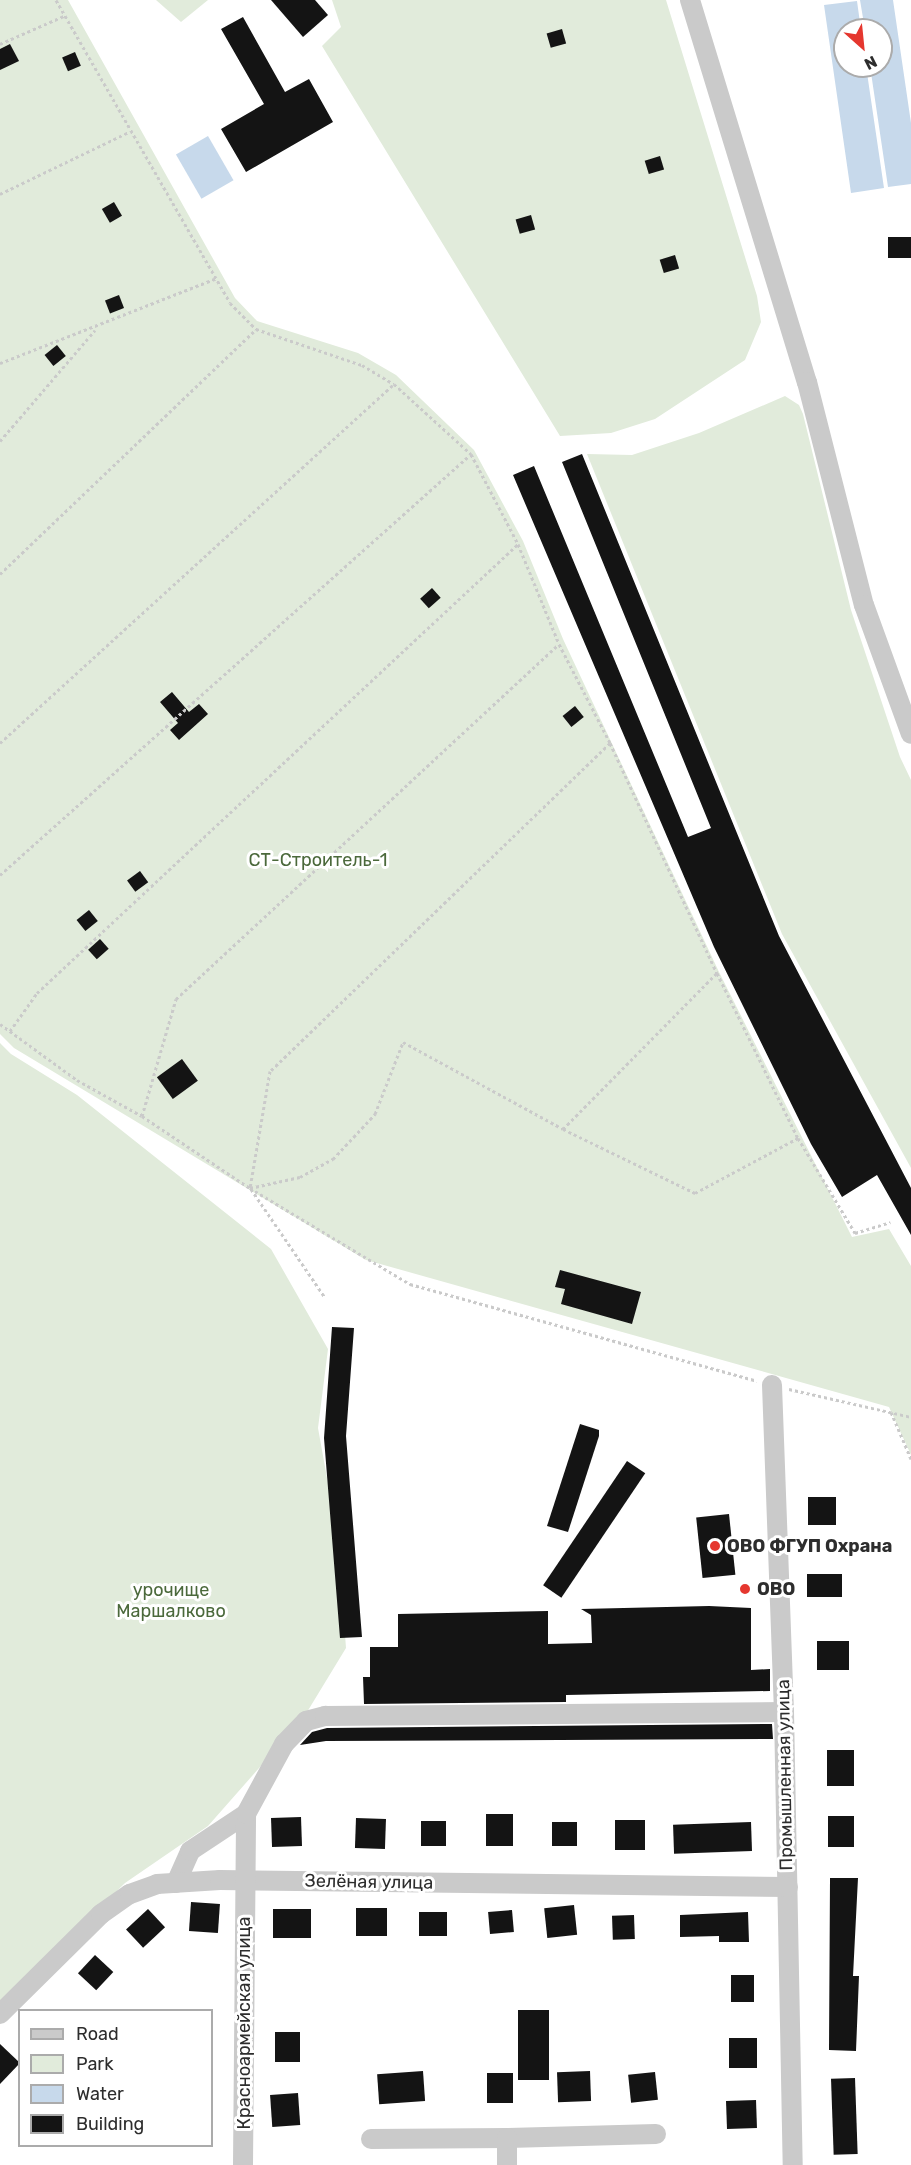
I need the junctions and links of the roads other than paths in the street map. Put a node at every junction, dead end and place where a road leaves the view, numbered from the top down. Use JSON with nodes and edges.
{"nodes":[{"id":1,"x":690,"y":0,"type":"edge"},
{"id":2,"x":911,"y":734,"type":"edge"},
{"id":3,"x":771,"y":1385,"type":"road end"},
{"id":4,"x":784,"y":1712,"type":"junction"},
{"id":5,"x":246,"y":1814,"type":"junction"},
{"id":6,"x":244,"y":1880,"type":"junction"},
{"id":7,"x":176,"y":1883,"type":"junction"},
{"id":8,"x":788,"y":1887,"type":"junction"},
{"id":9,"x":0,"y":2014,"type":"edge"},
{"id":10,"x":656,"y":2134,"type":"dead end"},
{"id":11,"x":507,"y":2138,"type":"junction"},
{"id":12,"x":371,"y":2139,"type":"dead end"},
{"id":13,"x":243,"y":2165,"type":"edge"},
{"id":14,"x":507,"y":2165,"type":"edge"},
{"id":15,"x":793,"y":2165,"type":"edge"}],
"edges":[{"from":1,"to":2,"type":"street"},
{"from":3,"to":4,"type":"street","name":"Промышленная улица"},
{"from":4,"to":5,"type":"street"},
{"from":4,"to":8,"type":"street","name":"Промышленная улица"},
{"from":5,"to":6,"type":"street","name":"Красноармейская улица"},
{"from":5,"to":7,"type":"street"},
{"from":6,"to":7,"type":"street","name":"Зелёная улица"},
{"from":6,"to":8,"type":"street","name":"Зелёная улица"},
{"from":6,"to":13,"type":"street","name":"Красноармейская улица"},
{"from":7,"to":9,"type":"street","name":"Зелёная улица"},
{"from":8,"to":15,"type":"street","name":"Промышленная улица"},
{"from":10,"to":11,"type":"street"},
{"from":11,"to":12,"type":"street"},
{"from":11,"to":14,"type":"street"}]}
